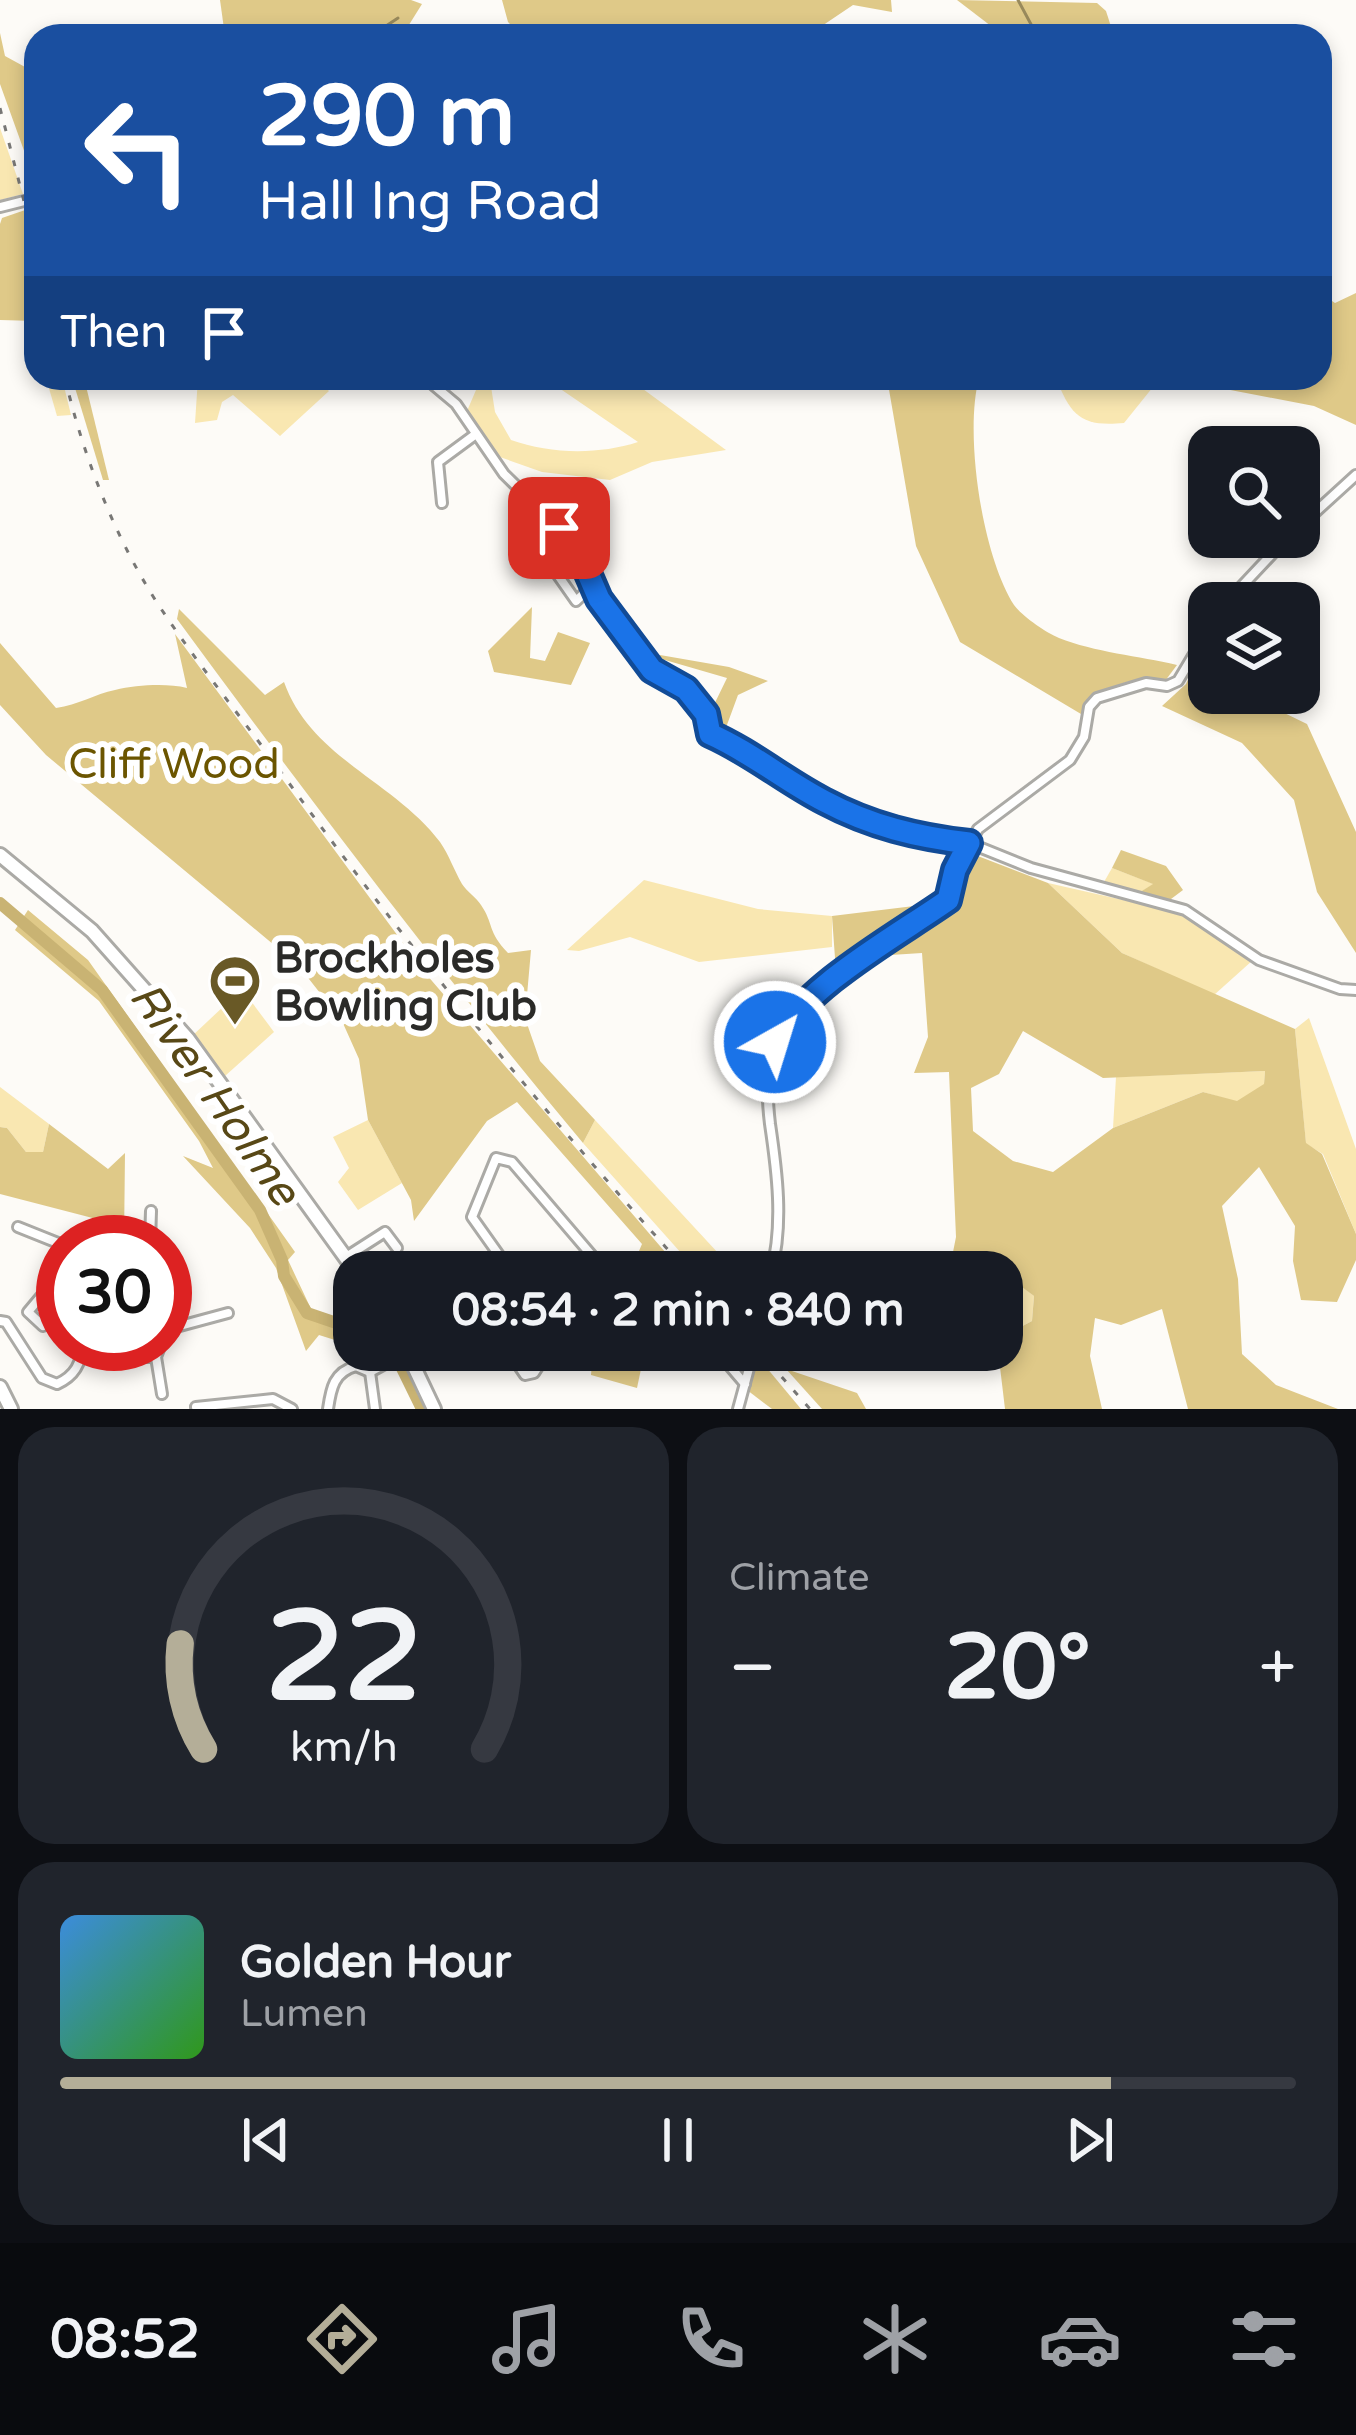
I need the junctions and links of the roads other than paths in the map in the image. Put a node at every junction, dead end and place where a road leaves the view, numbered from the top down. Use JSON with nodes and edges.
{"nodes":[{"id":1,"x":439,"y":390,"type":"edge"},
{"id":2,"x":476,"y":434,"type":"junction"},
{"id":3,"x":1356,"y":475,"type":"edge"},
{"id":4,"x":442,"y":503,"type":"dead end"},
{"id":5,"x":1320,"y":508,"type":"edge"},
{"id":6,"x":1268,"y":558,"type":"edge"},
{"id":7,"x":555,"y":571,"type":"dead end"},
{"id":8,"x":1246,"y":582,"type":"edge"},
{"id":9,"x":592,"y":586,"type":"junction"},
{"id":10,"x":1188,"y":664,"type":"edge"},
{"id":11,"x":969,"y":843,"type":"junction"},
{"id":12,"x":0,"y":855,"type":"edge"},
{"id":13,"x":1356,"y":989,"type":"edge"},
{"id":14,"x":151,"y":1210,"type":"dead end"},
{"id":15,"x":151,"y":1215,"type":"edge"},
{"id":16,"x":17,"y":1227,"type":"dead end"},
{"id":17,"x":36,"y":1234,"type":"edge"},
{"id":18,"x":397,"y":1248,"type":"dead end"},
{"id":19,"x":342,"y":1251,"type":"edge"},
{"id":20,"x":356,"y":1251,"type":"edge"},
{"id":21,"x":497,"y":1251,"type":"edge"},
{"id":22,"x":581,"y":1251,"type":"edge"},
{"id":23,"x":773,"y":1251,"type":"edge"},
{"id":24,"x":228,"y":1313,"type":"dead end"},
{"id":25,"x":0,"y":1322,"type":"edge"},
{"id":26,"x":192,"y":1323,"type":"edge"},
{"id":27,"x":36,"y":1370,"type":"edge"},
{"id":28,"x":37,"y":1371,"type":"edge"},
{"id":29,"x":74,"y":1371,"type":"edge"},
{"id":30,"x":158,"y":1371,"type":"edge"},
{"id":31,"x":418,"y":1371,"type":"edge"},
{"id":32,"x":731,"y":1371,"type":"edge"},
{"id":33,"x":748,"y":1371,"type":"edge"},
{"id":34,"x":370,"y":1372,"type":"joint"},
{"id":35,"x":745,"y":1384,"type":"junction"},
{"id":36,"x":0,"y":1388,"type":"edge"},
{"id":37,"x":162,"y":1394,"type":"dead end"},
{"id":38,"x":196,"y":1407,"type":"edge"},
{"id":39,"x":11,"y":1409,"type":"edge"},
{"id":40,"x":292,"y":1409,"type":"edge"},
{"id":41,"x":328,"y":1409,"type":"edge"},
{"id":42,"x":375,"y":1409,"type":"edge"},
{"id":43,"x":434,"y":1409,"type":"edge"},
{"id":44,"x":738,"y":1409,"type":"edge"}],
"edges":[{"from":1,"to":2,"type":"street"},
{"from":2,"to":4,"type":"street"},
{"from":2,"to":9,"type":"street"},
{"from":3,"to":5,"type":"street"},
{"from":6,"to":8,"type":"street"},
{"from":7,"to":9,"type":"street"},
{"from":9,"to":11,"type":"street"},
{"from":10,"to":11,"type":"street"},
{"from":11,"to":13,"type":"street"},
{"from":11,"to":23,"type":"street"},
{"from":12,"to":19,"type":"main road"},
{"from":14,"to":15,"type":"street"},
{"from":16,"to":17,"type":"street"},
{"from":18,"to":20,"type":"street"},
{"from":21,"to":22,"type":"street"},
{"from":24,"to":26,"type":"street"},
{"from":25,"to":27,"type":"street"},
{"from":28,"to":29,"type":"street"},
{"from":30,"to":37,"type":"street"},
{"from":31,"to":43,"type":"main road"},
{"from":32,"to":35,"type":"street"},
{"from":33,"to":35,"type":"street"},
{"from":34,"to":41,"type":"street"},
{"from":34,"to":42,"type":"street"},
{"from":35,"to":44,"type":"street"},
{"from":36,"to":39,"type":"main road"},
{"from":38,"to":40,"type":"street"}]}
